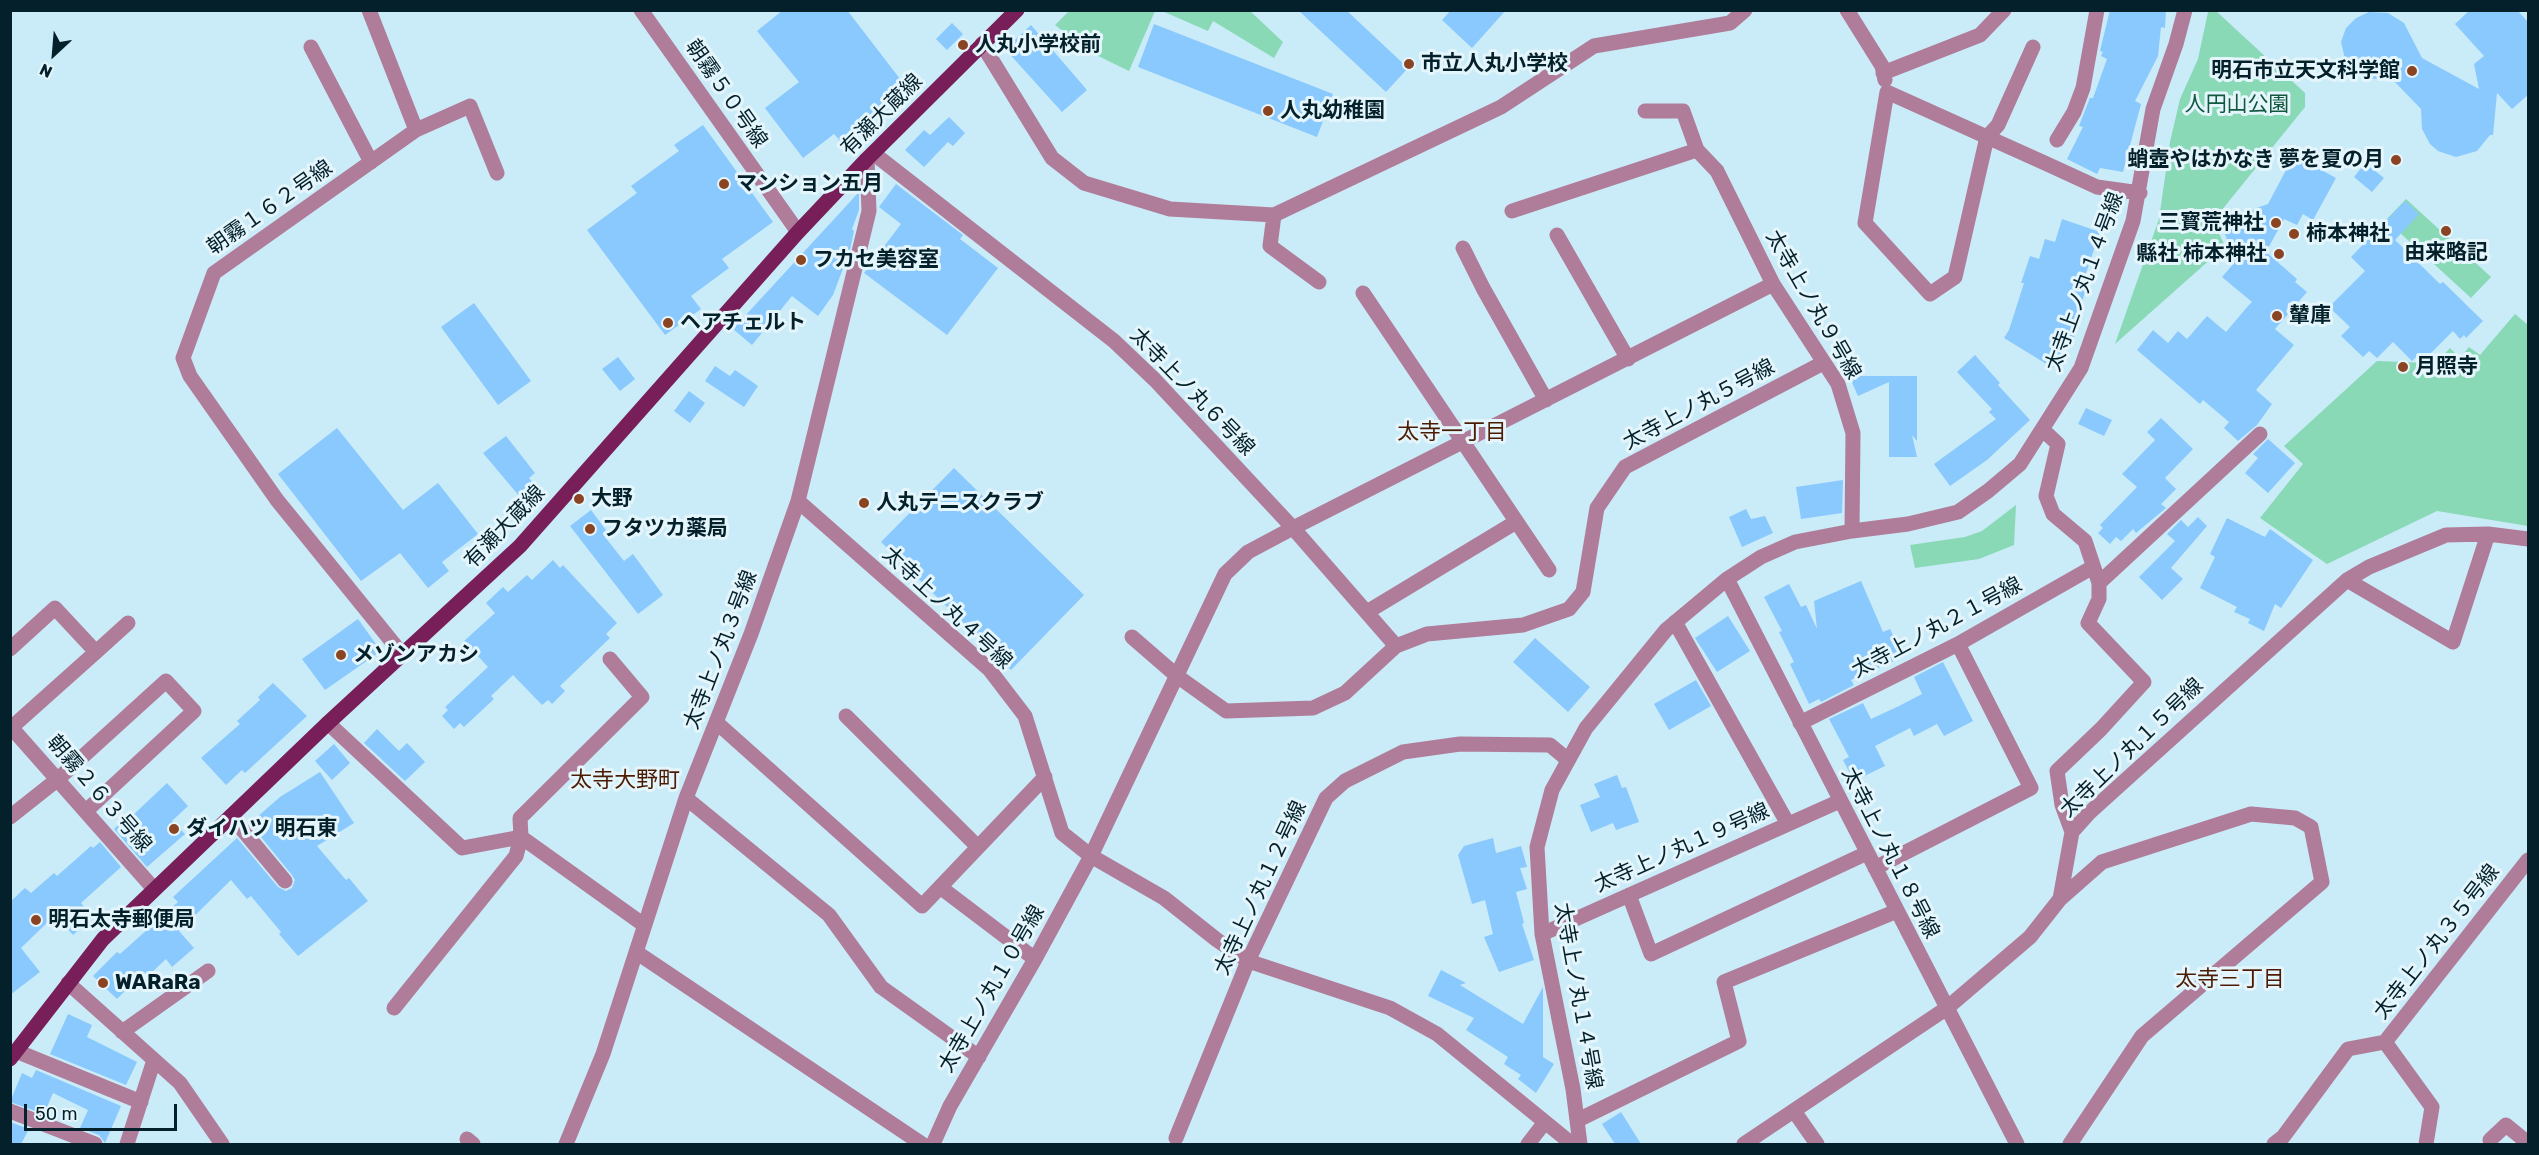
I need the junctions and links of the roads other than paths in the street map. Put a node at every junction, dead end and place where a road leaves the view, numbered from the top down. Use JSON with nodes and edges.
{"nodes":[{"id":1,"x":369,"y":10,"type":"edge"},
{"id":2,"x":641,"y":10,"type":"edge"},
{"id":3,"x":1017,"y":10,"type":"edge"},
{"id":4,"x":1744,"y":10,"type":"edge"},
{"id":5,"x":1847,"y":10,"type":"edge"},
{"id":6,"x":2004,"y":10,"type":"edge"},
{"id":7,"x":2097,"y":10,"type":"edge"},
{"id":8,"x":2185,"y":10,"type":"edge"},
{"id":9,"x":982,"y":44,"type":"junction"},
{"id":10,"x":311,"y":47,"type":"dead end"},
{"id":11,"x":2032,"y":47,"type":"dead end"},
{"id":12,"x":1883,"y":73,"type":"junction"},
{"id":13,"x":1887,"y":92,"type":"junction"},
{"id":14,"x":1645,"y":111,"type":"dead end"},
{"id":15,"x":416,"y":130,"type":"junction"},
{"id":16,"x":1987,"y":137,"type":"junction"},
{"id":17,"x":2057,"y":140,"type":"dead end"},
{"id":18,"x":1697,"y":150,"type":"junction"},
{"id":19,"x":870,"y":156,"type":"junction"},
{"id":20,"x":371,"y":162,"type":"junction"},
{"id":21,"x":497,"y":173,"type":"dead end"},
{"id":22,"x":2140,"y":193,"type":"junction"},
{"id":23,"x":1512,"y":212,"type":"dead end"},
{"id":24,"x":1274,"y":215,"type":"junction"},
{"id":25,"x":798,"y":231,"type":"junction"},
{"id":26,"x":1557,"y":235,"type":"dead end"},
{"id":27,"x":1463,"y":248,"type":"dead end"},
{"id":28,"x":1319,"y":282,"type":"dead end"},
{"id":29,"x":1773,"y":284,"type":"junction"},
{"id":30,"x":1363,"y":293,"type":"dead end"},
{"id":31,"x":1628,"y":359,"type":"junction"},
{"id":32,"x":1823,"y":363,"type":"junction"},
{"id":33,"x":1546,"y":400,"type":"junction"},
{"id":34,"x":2043,"y":430,"type":"junction"},
{"id":35,"x":2260,"y":434,"type":"dead end"},
{"id":36,"x":1462,"y":442,"type":"junction"},
{"id":37,"x":798,"y":501,"type":"junction"},
{"id":38,"x":1516,"y":522,"type":"junction"},
{"id":39,"x":1293,"y":528,"type":"junction"},
{"id":40,"x":1852,"y":531,"type":"junction"},
{"id":41,"x":2488,"y":534,"type":"junction"},
{"id":42,"x":2529,"y":539,"type":"edge"},
{"id":43,"x":2093,"y":567,"type":"junction"},
{"id":44,"x":1549,"y":570,"type":"dead end"},
{"id":45,"x":1726,"y":579,"type":"junction"},
{"id":46,"x":2347,"y":580,"type":"junction"},
{"id":47,"x":2099,"y":583,"type":"junction"},
{"id":48,"x":1367,"y":612,"type":"junction"},
{"id":49,"x":1675,"y":622,"type":"junction"},
{"id":50,"x":128,"y":623,"type":"dead end"},
{"id":51,"x":1131,"y":637,"type":"dead end"},
{"id":52,"x":1958,"y":644,"type":"junction"},
{"id":53,"x":1396,"y":646,"type":"junction"},
{"id":54,"x":10,"y":649,"type":"edge"},
{"id":55,"x":96,"y":652,"type":"junction"},
{"id":56,"x":402,"y":654,"type":"junction"},
{"id":57,"x":610,"y":659,"type":"dead end"},
{"id":58,"x":1177,"y":676,"type":"junction"},
{"id":59,"x":846,"y":716,"type":"dead end"},
{"id":60,"x":716,"y":722,"type":"junction"},
{"id":61,"x":328,"y":723,"type":"junction"},
{"id":62,"x":1800,"y":723,"type":"junction"},
{"id":63,"x":11,"y":727,"type":"edge"},
{"id":64,"x":1568,"y":760,"type":"junction"},
{"id":65,"x":1045,"y":777,"type":"junction"},
{"id":66,"x":58,"y":779,"type":"junction"},
{"id":67,"x":686,"y":798,"type":"junction"},
{"id":68,"x":1840,"y":801,"type":"junction"},
{"id":69,"x":86,"y":811,"type":"junction"},
{"id":70,"x":231,"y":816,"type":"junction"},
{"id":71,"x":10,"y":817,"type":"edge"},
{"id":72,"x":1788,"y":824,"type":"junction"},
{"id":73,"x":2072,"y":832,"type":"junction"},
{"id":74,"x":521,"y":837,"type":"junction"},
{"id":75,"x":978,"y":847,"type":"junction"},
{"id":76,"x":1867,"y":853,"type":"junction"},
{"id":77,"x":1091,"y":856,"type":"junction"},
{"id":78,"x":2529,"y":860,"type":"edge"},
{"id":79,"x":1875,"y":868,"type":"junction"},
{"id":80,"x":285,"y":881,"type":"dead end"},
{"id":81,"x":940,"y":887,"type":"junction"},
{"id":82,"x":154,"y":889,"type":"junction"},
{"id":83,"x":1629,"y":895,"type":"junction"},
{"id":84,"x":2060,"y":899,"type":"junction"},
{"id":85,"x":1897,"y":911,"type":"junction"},
{"id":86,"x":644,"y":926,"type":"junction"},
{"id":87,"x":1542,"y":934,"type":"junction"},
{"id":88,"x":636,"y":952,"type":"junction"},
{"id":89,"x":1035,"y":959,"type":"junction"},
{"id":90,"x":1248,"y":962,"type":"junction"},
{"id":91,"x":208,"y":971,"type":"dead end"},
{"id":92,"x":68,"y":983,"type":"junction"},
{"id":93,"x":394,"y":1008,"type":"dead end"},
{"id":94,"x":1947,"y":1008,"type":"junction"},
{"id":95,"x":123,"y":1032,"type":"junction"},
{"id":96,"x":2385,"y":1042,"type":"junction"},
{"id":97,"x":13,"y":1055,"type":"edge"},
{"id":98,"x":979,"y":1057,"type":"junction"},
{"id":99,"x":154,"y":1060,"type":"junction"},
{"id":100,"x":141,"y":1102,"type":"junction"},
{"id":101,"x":10,"y":1111,"type":"edge"},
{"id":102,"x":1794,"y":1111,"type":"junction"},
{"id":103,"x":1578,"y":1120,"type":"junction"},
{"id":104,"x":1545,"y":1122,"type":"junction"},
{"id":105,"x":1176,"y":1138,"type":"dead end"},
{"id":106,"x":2490,"y":1140,"type":"dead end"},
{"id":107,"x":2529,"y":1143,"type":"edge"},
{"id":108,"x":95,"y":1144,"type":"edge"},
{"id":109,"x":127,"y":1144,"type":"edge"},
{"id":110,"x":222,"y":1144,"type":"edge"},
{"id":111,"x":566,"y":1144,"type":"edge"},
{"id":112,"x":922,"y":1144,"type":"edge"},
{"id":113,"x":933,"y":1144,"type":"edge"},
{"id":114,"x":1528,"y":1144,"type":"edge"},
{"id":115,"x":1572,"y":1144,"type":"edge"},
{"id":116,"x":1580,"y":1144,"type":"edge"},
{"id":117,"x":1744,"y":1144,"type":"edge"},
{"id":118,"x":1817,"y":1144,"type":"edge"},
{"id":119,"x":2018,"y":1144,"type":"edge"},
{"id":120,"x":2070,"y":1144,"type":"edge"},
{"id":121,"x":2274,"y":1144,"type":"edge"},
{"id":122,"x":2426,"y":1144,"type":"edge"}],
"edges":[{"from":1,"to":15,"type":"street"},
{"from":2,"to":25,"type":"street","name":"朝霧５０号線"},
{"from":3,"to":9,"type":"main road","name":"有瀬大蔵線"},
{"from":4,"to":24,"type":"street"},
{"from":5,"to":12,"type":"street"},
{"from":6,"to":12,"type":"street"},
{"from":7,"to":17,"type":"street"},
{"from":8,"to":22,"type":"street","name":"太寺上ノ丸１４号線"},
{"from":9,"to":19,"type":"main road","name":"有瀬大蔵線"},
{"from":9,"to":24,"type":"street"},
{"from":10,"to":20,"type":"street"},
{"from":11,"to":16,"type":"street"},
{"from":12,"to":13,"type":"street"},
{"from":13,"to":16,"type":"street"},
{"from":13,"to":16,"type":"street"},
{"from":14,"to":18,"type":"street"},
{"from":15,"to":20,"type":"street","name":"朝霧１６２号線"},
{"from":15,"to":21,"type":"street","name":"朝霧１６２号線"},
{"from":16,"to":22,"type":"street"},
{"from":18,"to":23,"type":"street"},
{"from":18,"to":29,"type":"street","name":"太寺上ノ丸９号線"},
{"from":19,"to":25,"type":"main road","name":"有瀬大蔵線"},
{"from":19,"to":37,"type":"street","name":"太寺上ノ丸３号線"},
{"from":19,"to":39,"type":"street","name":"太寺上ノ丸６号線"},
{"from":20,"to":56,"type":"street","name":"朝霧１６２号線"},
{"from":22,"to":34,"type":"street","name":"太寺上ノ丸１４号線"},
{"from":24,"to":28,"type":"street"},
{"from":25,"to":56,"type":"main road","name":"有瀬大蔵線"},
{"from":26,"to":31,"type":"street"},
{"from":27,"to":33,"type":"street"},
{"from":29,"to":31,"type":"street","name":"太寺上ノ丸１０号線"},
{"from":29,"to":32,"type":"street","name":"太寺上ノ丸９号線"},
{"from":30,"to":36,"type":"street"},
{"from":31,"to":33,"type":"street","name":"太寺上ノ丸１０号線"},
{"from":32,"to":40,"type":"street","name":"太寺上ノ丸９号線"},
{"from":32,"to":53,"type":"street","name":"太寺上ノ丸５号線"},
{"from":33,"to":36,"type":"street","name":"太寺上ノ丸１０号線"},
{"from":34,"to":40,"type":"street","name":"太寺上ノ丸１４号線"},
{"from":34,"to":43,"type":"street"},
{"from":35,"to":47,"type":"street"},
{"from":36,"to":38,"type":"street"},
{"from":36,"to":39,"type":"street","name":"太寺上ノ丸１０号線"},
{"from":37,"to":60,"type":"street","name":"太寺上ノ丸３号線"},
{"from":37,"to":65,"type":"street","name":"太寺上ノ丸４号線"},
{"from":38,"to":44,"type":"street"},
{"from":38,"to":48,"type":"street"},
{"from":39,"to":48,"type":"street","name":"太寺上ノ丸６号線"},
{"from":39,"to":58,"type":"street","name":"太寺上ノ丸１０号線"},
{"from":40,"to":45,"type":"street","name":"太寺上ノ丸１４号線"},
{"from":41,"to":42,"type":"street","name":"太寺上ノ丸１５号線"},
{"from":41,"to":46,"type":"street","name":"太寺上ノ丸１５号線"},
{"from":41,"to":46,"type":"street"},
{"from":43,"to":47,"type":"street"},
{"from":43,"to":52,"type":"street","name":"太寺上ノ丸２１号線"},
{"from":45,"to":49,"type":"street","name":"太寺上ノ丸１４号線"},
{"from":45,"to":62,"type":"street","name":"太寺上ノ丸１８号線"},
{"from":46,"to":73,"type":"street","name":"太寺上ノ丸１５号線"},
{"from":47,"to":73,"type":"street"},
{"from":48,"to":53,"type":"street","name":"太寺上ノ丸６号線"},
{"from":49,"to":64,"type":"street","name":"太寺上ノ丸１４号線"},
{"from":49,"to":72,"type":"street"},
{"from":50,"to":55,"type":"street","name":"朝霧２６３号線"},
{"from":51,"to":58,"type":"street","name":"太寺上ノ丸５号線"},
{"from":52,"to":62,"type":"street","name":"太寺上ノ丸２１号線"},
{"from":52,"to":79,"type":"street"},
{"from":53,"to":58,"type":"street","name":"太寺上ノ丸５号線"},
{"from":54,"to":55,"type":"street"},
{"from":55,"to":63,"type":"street","name":"朝霧２６３号線"},
{"from":56,"to":61,"type":"main road","name":"有瀬大蔵線"},
{"from":57,"to":74,"type":"street"},
{"from":58,"to":77,"type":"street","name":"太寺上ノ丸１０号線"},
{"from":59,"to":75,"type":"street"},
{"from":60,"to":67,"type":"street","name":"太寺上ノ丸３号線"},
{"from":60,"to":81,"type":"street"},
{"from":61,"to":70,"type":"main road","name":"有瀬大蔵線"},
{"from":61,"to":74,"type":"street"},
{"from":62,"to":68,"type":"street","name":"太寺上ノ丸１８号線"},
{"from":63,"to":66,"type":"street","name":"朝霧２６３号線"},
{"from":64,"to":87,"type":"street","name":"太寺上ノ丸１４号線"},
{"from":64,"to":90,"type":"street","name":"太寺上ノ丸１２号線"},
{"from":65,"to":75,"type":"street"},
{"from":65,"to":77,"type":"street","name":"太寺上ノ丸４号線"},
{"from":66,"to":69,"type":"street","name":"朝霧２６３号線"},
{"from":66,"to":69,"type":"street"},
{"from":66,"to":71,"type":"street"},
{"from":67,"to":86,"type":"street","name":"太寺上ノ丸３号線"},
{"from":67,"to":98,"type":"street"},
{"from":68,"to":72,"type":"street","name":"太寺上ノ丸１９号線"},
{"from":68,"to":76,"type":"street","name":"太寺上ノ丸１８号線"},
{"from":69,"to":82,"type":"street","name":"朝霧２６３号線"},
{"from":70,"to":80,"type":"street"},
{"from":70,"to":82,"type":"main road","name":"有瀬大蔵線"},
{"from":72,"to":83,"type":"street","name":"太寺上ノ丸１９号線"},
{"from":73,"to":84,"type":"street","name":"太寺上ノ丸１５号線"},
{"from":74,"to":86,"type":"street"},
{"from":74,"to":93,"type":"street"},
{"from":75,"to":81,"type":"street"},
{"from":76,"to":79,"type":"street","name":"太寺上ノ丸１８号線"},
{"from":76,"to":83,"type":"street"},
{"from":77,"to":89,"type":"street","name":"太寺上ノ丸１０号線"},
{"from":77,"to":90,"type":"street","name":"太寺上ノ丸４号線"},
{"from":78,"to":96,"type":"street","name":"太寺上ノ丸３５号線"},
{"from":79,"to":85,"type":"street","name":"太寺上ノ丸１８号線"},
{"from":81,"to":89,"type":"street"},
{"from":82,"to":92,"type":"main road","name":"有瀬大蔵線"},
{"from":83,"to":87,"type":"street","name":"太寺上ノ丸１９号線"},
{"from":84,"to":94,"type":"street","name":"太寺上ノ丸１５号線"},
{"from":84,"to":120,"type":"street"},
{"from":85,"to":94,"type":"street","name":"太寺上ノ丸１８号線"},
{"from":85,"to":103,"type":"street"},
{"from":86,"to":88,"type":"street","name":"太寺上ノ丸３号線"},
{"from":87,"to":103,"type":"street","name":"太寺上ノ丸１４号線"},
{"from":88,"to":111,"type":"street","name":"太寺上ノ丸３号線"},
{"from":88,"to":112,"type":"street"},
{"from":89,"to":98,"type":"street","name":"太寺上ノ丸１０号線"},
{"from":90,"to":104,"type":"street","name":"太寺上ノ丸４号線"},
{"from":90,"to":105,"type":"street","name":"太寺上ノ丸１２号線"},
{"from":91,"to":95,"type":"street"},
{"from":92,"to":95,"type":"street"},
{"from":92,"to":97,"type":"main road","name":"有瀬大蔵線"},
{"from":94,"to":102,"type":"street","name":"太寺上ノ丸１５号線"},
{"from":94,"to":119,"type":"street","name":"太寺上ノ丸１８号線"},
{"from":95,"to":99,"type":"street"},
{"from":96,"to":121,"type":"street"},
{"from":96,"to":122,"type":"street","name":"太寺上ノ丸３５号線"},
{"from":97,"to":100,"type":"street"},
{"from":98,"to":113,"type":"street","name":"太寺上ノ丸１０号線"},
{"from":99,"to":100,"type":"street"},
{"from":99,"to":110,"type":"street"},
{"from":100,"to":109,"type":"street"},
{"from":101,"to":108,"type":"street"},
{"from":102,"to":117,"type":"street","name":"太寺上ノ丸１５号線"},
{"from":102,"to":118,"type":"street"},
{"from":103,"to":116,"type":"street","name":"太寺上ノ丸１４号線"},
{"from":104,"to":114,"type":"street"},
{"from":104,"to":115,"type":"street","name":"太寺上ノ丸４号線"},
{"from":106,"to":107,"type":"street"}]}
